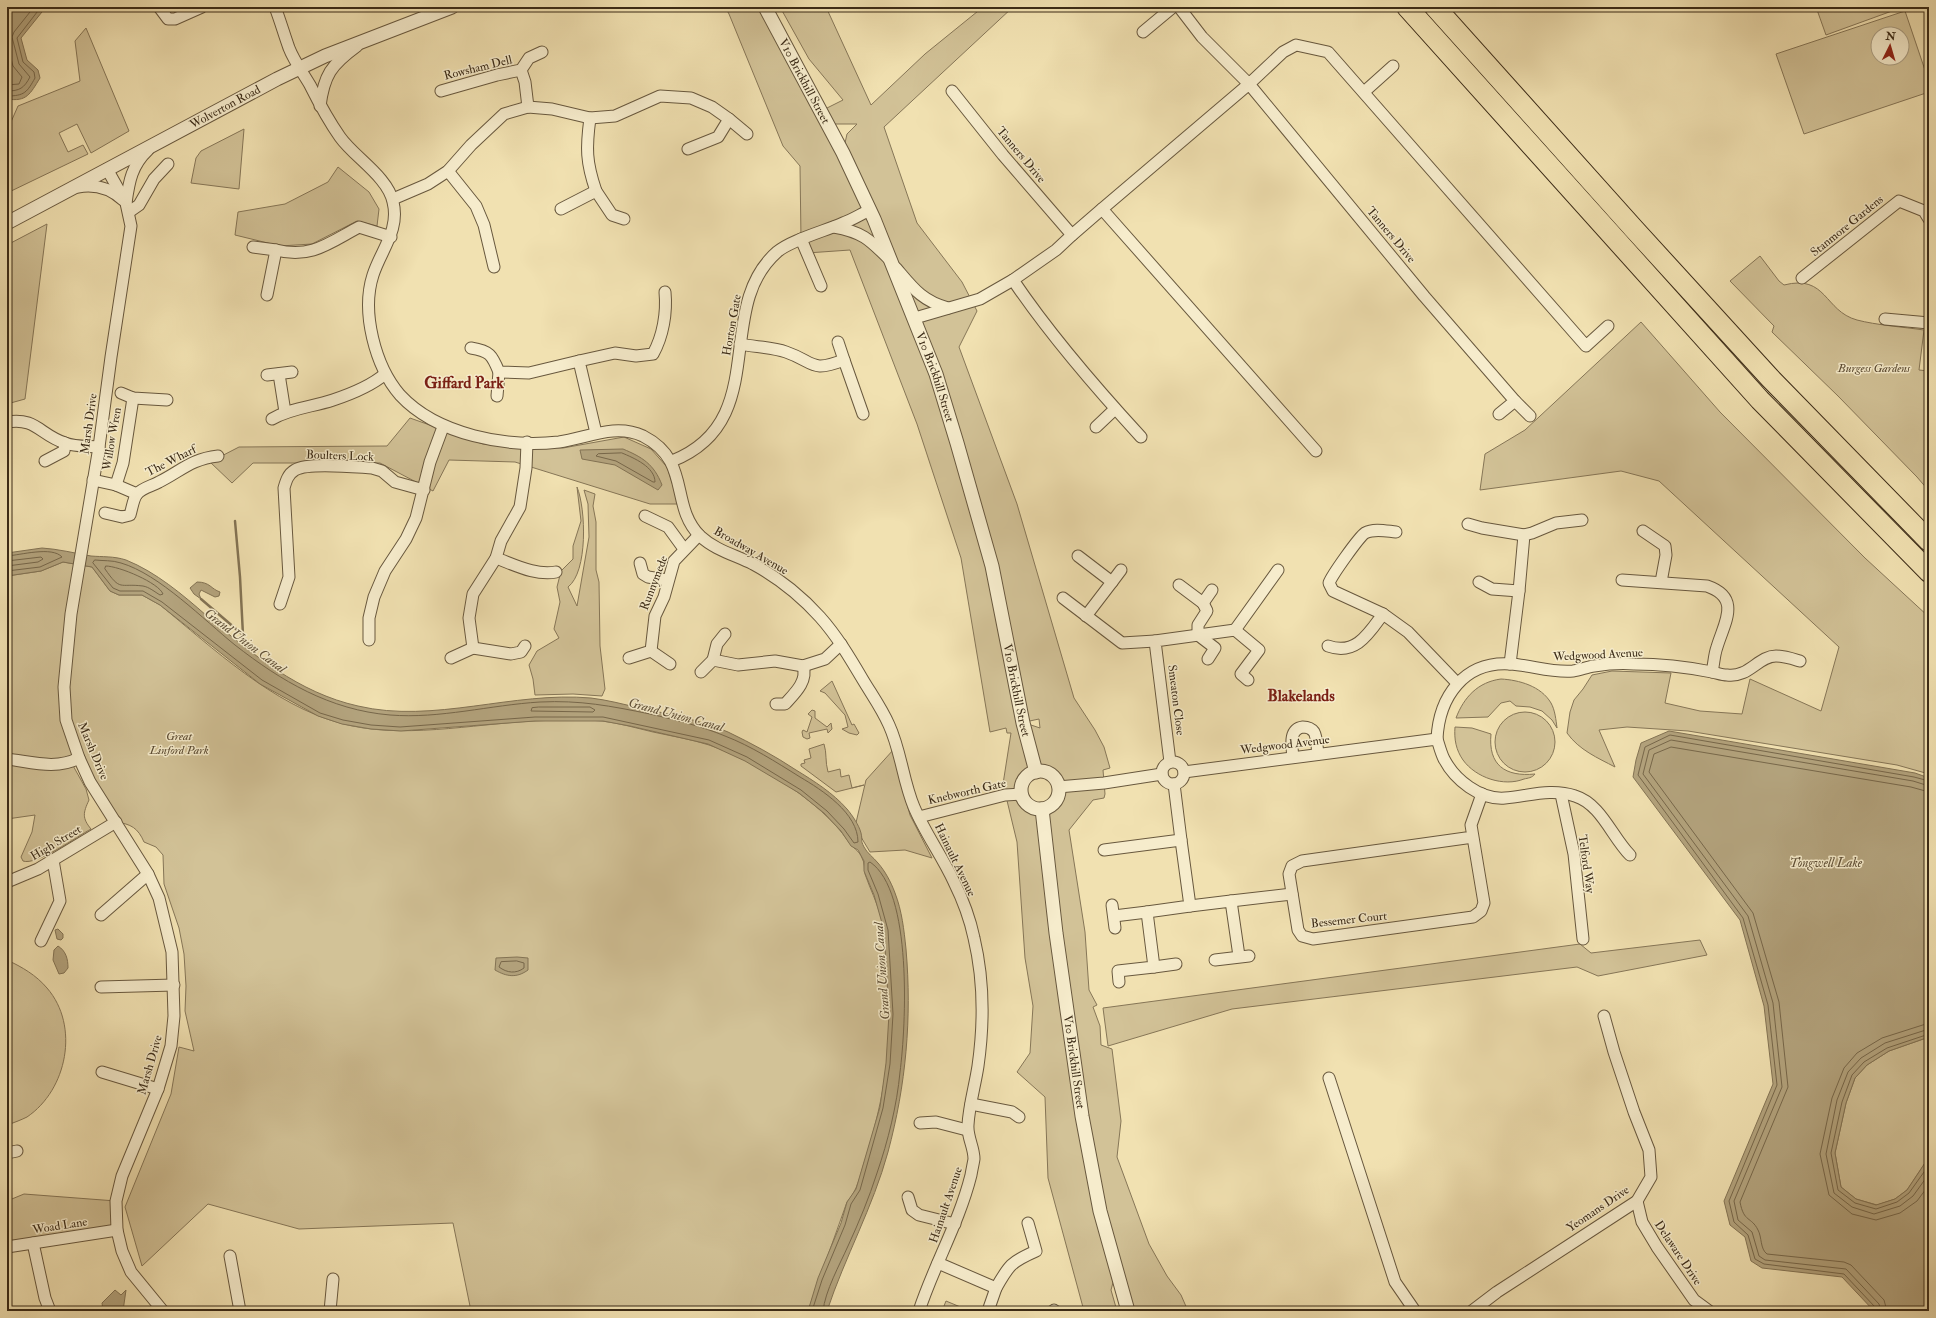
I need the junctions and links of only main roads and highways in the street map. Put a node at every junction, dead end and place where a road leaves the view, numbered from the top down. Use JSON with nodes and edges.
{"nodes":[{"id":1,"x":1407,"y":7,"type":"edge"},
{"id":2,"x":1435,"y":7,"type":"edge"},
{"id":3,"x":1929,"y":541,"type":"edge"},
{"id":4,"x":1929,"y":572,"type":"edge"}],
"edges":[{"from":1,"to":4,"type":"highway"},
{"from":2,"to":3,"type":"highway"}]}
